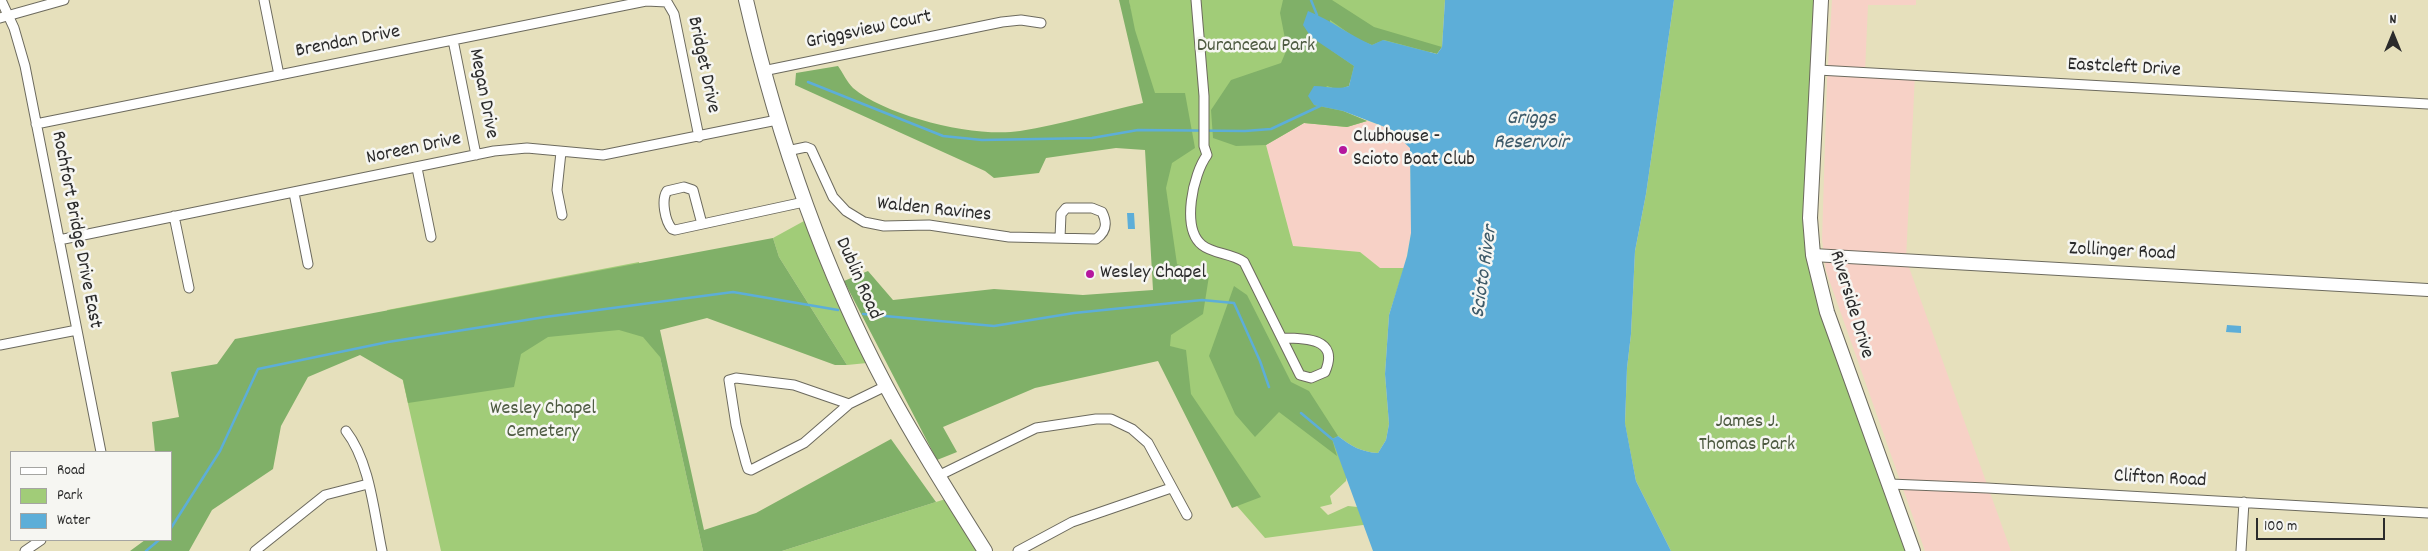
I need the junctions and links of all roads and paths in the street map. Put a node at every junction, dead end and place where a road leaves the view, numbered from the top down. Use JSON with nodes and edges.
{"nodes":[{"id":1,"x":1,"y":0,"type":"edge"},
{"id":2,"x":64,"y":0,"type":"edge"},
{"id":3,"x":264,"y":0,"type":"edge"},
{"id":4,"x":746,"y":0,"type":"edge"},
{"id":5,"x":1196,"y":0,"type":"edge"},
{"id":6,"x":1821,"y":0,"type":"edge"},
{"id":7,"x":668,"y":2,"type":"joint"},
{"id":8,"x":5,"y":17,"type":"edge"},
{"id":9,"x":1041,"y":23,"type":"dead end"},
{"id":10,"x":453,"y":40,"type":"junction"},
{"id":11,"x":1818,"y":70,"type":"junction"},
{"id":12,"x":763,"y":71,"type":"junction"},
{"id":13,"x":279,"y":75,"type":"junction"},
{"id":14,"x":2428,"y":104,"type":"edge"},
{"id":15,"x":777,"y":120,"type":"junction"},
{"id":16,"x":36,"y":124,"type":"junction"},
{"id":17,"x":699,"y":137,"type":"junction"},
{"id":18,"x":787,"y":151,"type":"junction"},
{"id":19,"x":560,"y":152,"type":"junction"},
{"id":20,"x":476,"y":155,"type":"junction"},
{"id":21,"x":417,"y":168,"type":"junction"},
{"id":22,"x":294,"y":193,"type":"junction"},
{"id":23,"x":804,"y":202,"type":"junction"},
{"id":24,"x":562,"y":215,"type":"dead end"},
{"id":25,"x":174,"y":216,"type":"junction"},
{"id":26,"x":702,"y":224,"type":"junction"},
{"id":27,"x":431,"y":237,"type":"dead end"},
{"id":28,"x":1060,"y":238,"type":"junction"},
{"id":29,"x":59,"y":240,"type":"junction"},
{"id":30,"x":1813,"y":255,"type":"junction"},
{"id":31,"x":308,"y":264,"type":"dead end"},
{"id":32,"x":189,"y":288,"type":"dead end"},
{"id":33,"x":2428,"y":290,"type":"edge"},
{"id":34,"x":77,"y":330,"type":"junction"},
{"id":35,"x":1282,"y":338,"type":"junction"},
{"id":36,"x":0,"y":344,"type":"edge"},
{"id":37,"x":886,"y":386,"type":"junction"},
{"id":38,"x":849,"y":404,"type":"junction"},
{"id":39,"x":346,"y":431,"type":"dead end"},
{"id":40,"x":101,"y":451,"type":"edge"},
{"id":41,"x":938,"y":476,"type":"junction"},
{"id":42,"x":368,"y":484,"type":"junction"},
{"id":43,"x":1890,"y":484,"type":"junction"},
{"id":44,"x":1171,"y":488,"type":"junction"},
{"id":45,"x":2244,"y":502,"type":"junction"},
{"id":46,"x":2428,"y":512,"type":"edge"},
{"id":47,"x":1187,"y":515,"type":"dead end"},
{"id":48,"x":39,"y":541,"type":"edge"},
{"id":49,"x":24,"y":551,"type":"edge"},
{"id":50,"x":255,"y":551,"type":"edge"},
{"id":51,"x":382,"y":551,"type":"edge"},
{"id":52,"x":985,"y":551,"type":"edge"},
{"id":53,"x":1018,"y":551,"type":"edge"},
{"id":54,"x":1913,"y":551,"type":"edge"},
{"id":55,"x":2241,"y":551,"type":"edge"}],
"edges":[{"from":1,"to":8,"type":"street","name":"Rochfort Bridge Drive East"},
{"from":2,"to":8,"type":"street"},
{"from":3,"to":13,"type":"street"},
{"from":4,"to":12,"type":"main road","name":"Dublin Road"},
{"from":5,"to":35,"type":"street"},
{"from":6,"to":11,"type":"main road","name":"Riverside Drive"},
{"from":7,"to":10,"type":"street","name":"Brendan Drive"},
{"from":7,"to":17,"type":"street","name":"Bridget Drive"},
{"from":8,"to":16,"type":"street","name":"Rochfort Bridge Drive East"},
{"from":9,"to":12,"type":"street","name":"Griggsview Court"},
{"from":10,"to":13,"type":"street","name":"Brendan Drive"},
{"from":10,"to":20,"type":"street","name":"Megan Drive"},
{"from":11,"to":14,"type":"street","name":"Eastcleft Drive"},
{"from":11,"to":30,"type":"main road","name":"Riverside Drive"},
{"from":12,"to":15,"type":"main road","name":"Dublin Road"},
{"from":13,"to":16,"type":"street","name":"Brendan Drive"},
{"from":15,"to":17,"type":"street","name":"Noreen Drive"},
{"from":15,"to":18,"type":"main road","name":"Dublin Road"},
{"from":16,"to":29,"type":"street","name":"Rochfort Bridge Drive East"},
{"from":17,"to":19,"type":"street","name":"Noreen Drive"},
{"from":18,"to":23,"type":"main road","name":"Dublin Road"},
{"from":18,"to":28,"type":"street","name":"Walden Ravines"},
{"from":19,"to":20,"type":"street","name":"Noreen Drive"},
{"from":19,"to":24,"type":"street"},
{"from":20,"to":21,"type":"street","name":"Noreen Drive"},
{"from":21,"to":22,"type":"street","name":"Noreen Drive"},
{"from":21,"to":27,"type":"street"},
{"from":22,"to":25,"type":"street","name":"Noreen Drive"},
{"from":22,"to":31,"type":"street"},
{"from":23,"to":26,"type":"street"},
{"from":23,"to":37,"type":"main road","name":"Dublin Road"},
{"from":25,"to":29,"type":"street","name":"Noreen Drive"},
{"from":25,"to":32,"type":"street"},
{"from":26,"to":26,"type":"street"},
{"from":28,"to":28,"type":"street","name":"Walden Ravines"},
{"from":29,"to":34,"type":"street","name":"Rochfort Bridge Drive East"},
{"from":30,"to":33,"type":"main road","name":"Zollinger Road"},
{"from":30,"to":43,"type":"main road","name":"Riverside Drive"},
{"from":34,"to":36,"type":"street"},
{"from":34,"to":40,"type":"street","name":"Rochfort Bridge Drive East"},
{"from":35,"to":35,"type":"street"},
{"from":37,"to":38,"type":"street"},
{"from":37,"to":41,"type":"main road","name":"Dublin Road"},
{"from":38,"to":38,"type":"street"},
{"from":39,"to":42,"type":"street"},
{"from":41,"to":44,"type":"street"},
{"from":41,"to":52,"type":"main road","name":"Dublin Road"},
{"from":42,"to":50,"type":"street"},
{"from":42,"to":51,"type":"street"},
{"from":43,"to":45,"type":"street","name":"Clifton Road"},
{"from":43,"to":54,"type":"main road","name":"Riverside Drive"},
{"from":44,"to":47,"type":"street"},
{"from":44,"to":53,"type":"street"},
{"from":45,"to":46,"type":"street","name":"Clifton Road"},
{"from":45,"to":55,"type":"street"},
{"from":48,"to":49,"type":"street"}]}
